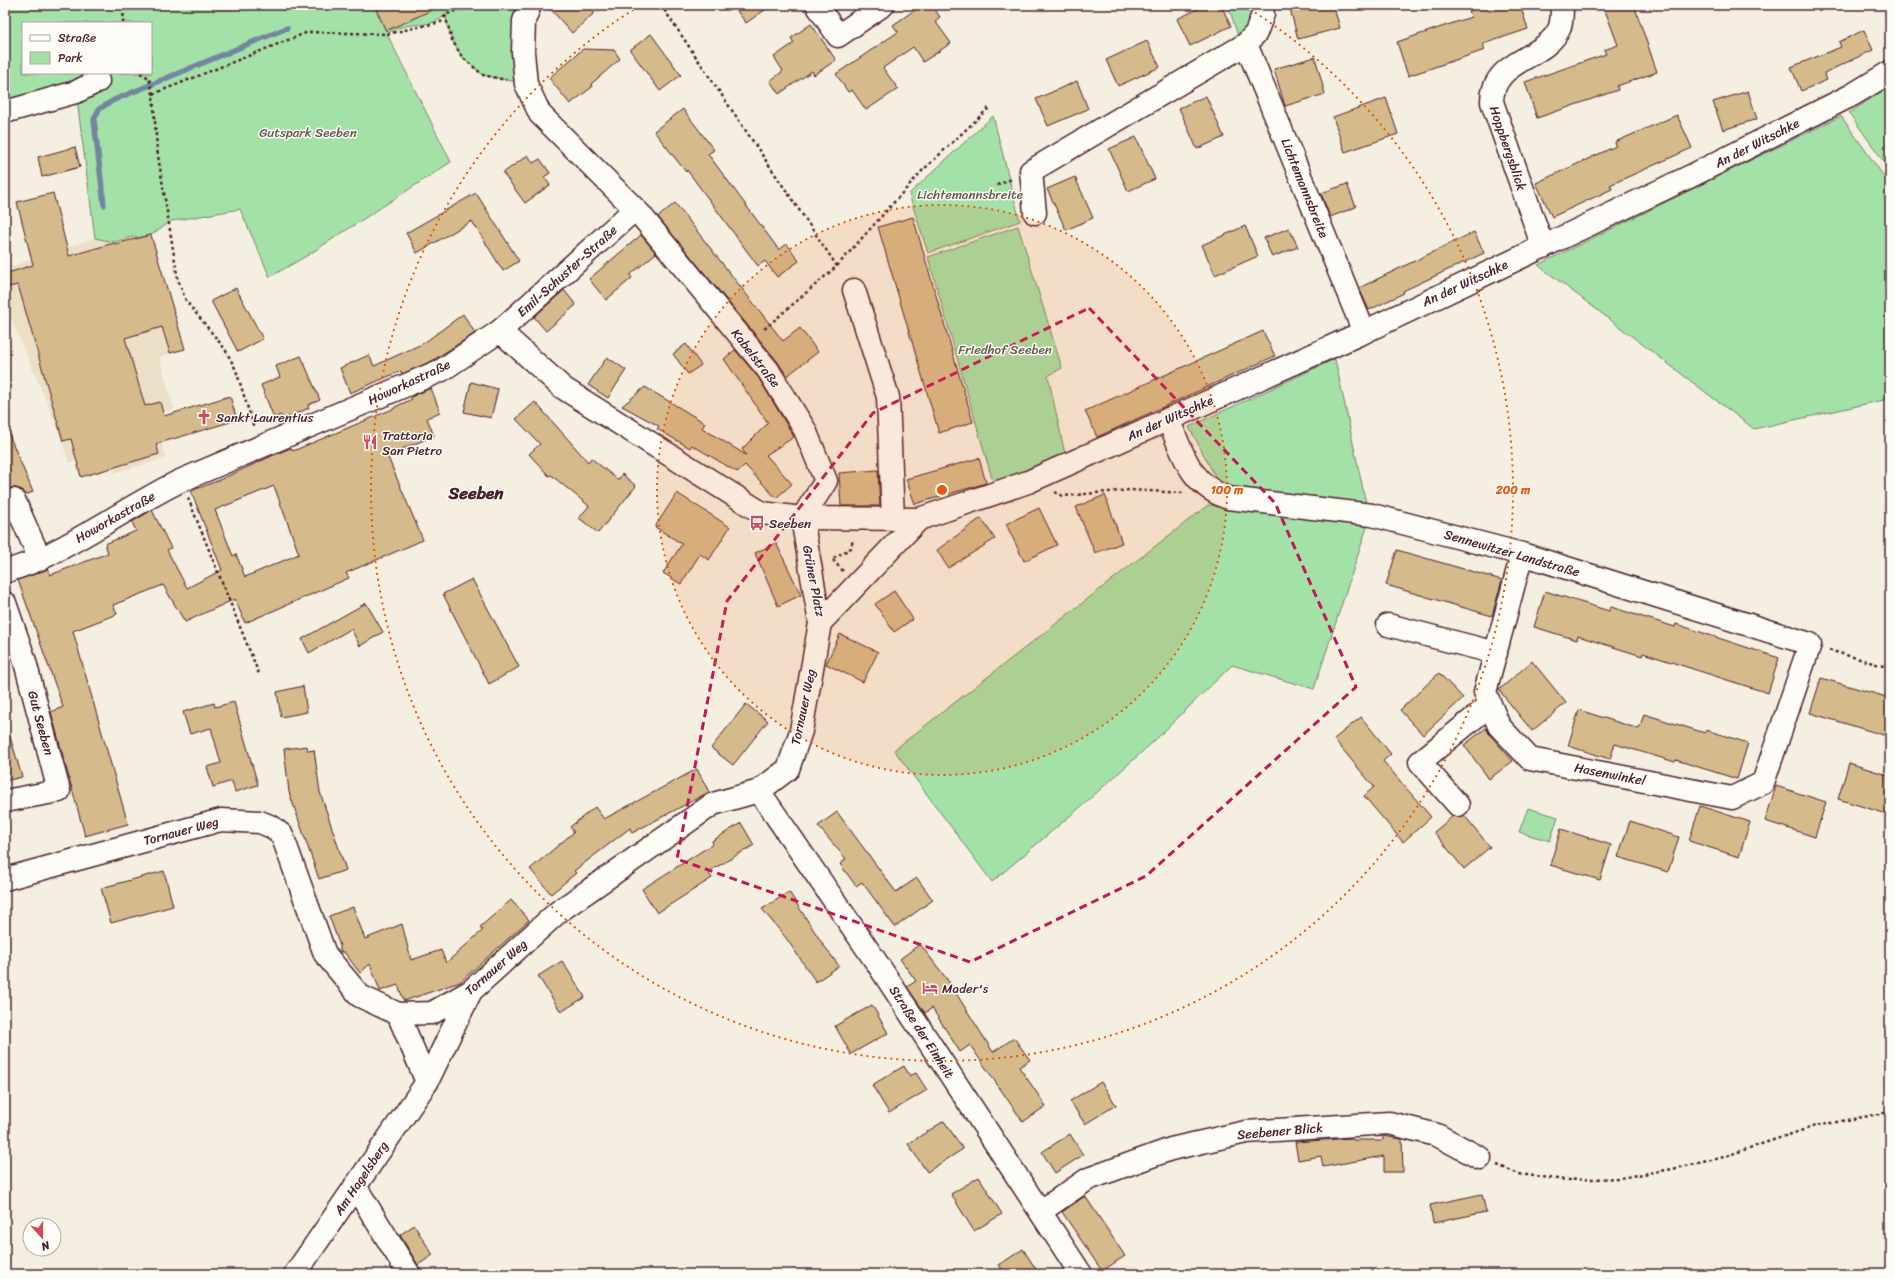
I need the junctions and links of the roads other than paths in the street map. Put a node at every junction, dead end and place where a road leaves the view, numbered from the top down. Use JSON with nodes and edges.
{"nodes":[{"id":1,"x":530,"y":5,"type":"edge"},
{"id":2,"x":818,"y":5,"type":"edge"},
{"id":3,"x":883,"y":5,"type":"edge"},
{"id":4,"x":1562,"y":5,"type":"edge"},
{"id":5,"x":1263,"y":14,"type":"dead end"},
{"id":6,"x":1246,"y":44,"type":"junction"},
{"id":7,"x":1890,"y":72,"type":"edge"},
{"id":8,"x":98,"y":81,"type":"dead end"},
{"id":9,"x":5,"y":112,"type":"edge"},
{"id":10,"x":637,"y":211,"type":"junction"},
{"id":11,"x":1035,"y":214,"type":"dead end"},
{"id":12,"x":1543,"y":246,"type":"junction"},
{"id":13,"x":854,"y":290,"type":"dead end"},
{"id":14,"x":500,"y":332,"type":"junction"},
{"id":15,"x":1364,"y":332,"type":"junction"},
{"id":16,"x":1168,"y":419,"type":"junction"},
{"id":17,"x":1033,"y":480,"type":"joint"},
{"id":18,"x":14,"y":500,"type":"dead end"},
{"id":19,"x":802,"y":518,"type":"junction"},
{"id":20,"x":893,"y":519,"type":"junction"},
{"id":21,"x":919,"y":519,"type":"junction"},
{"id":22,"x":1522,"y":554,"type":"junction"},
{"id":23,"x":48,"y":555,"type":"junction"},
{"id":24,"x":5,"y":572,"type":"edge"},
{"id":25,"x":5,"y":603,"type":"edge"},
{"id":26,"x":820,"y":623,"type":"junction"},
{"id":27,"x":1388,"y":625,"type":"dead end"},
{"id":28,"x":1810,"y":644,"type":"joint"},
{"id":29,"x":1496,"y":652,"type":"junction"},
{"id":30,"x":1490,"y":705,"type":"junction"},
{"id":31,"x":759,"y":791,"type":"junction"},
{"id":32,"x":5,"y":801,"type":"edge"},
{"id":33,"x":1458,"y":805,"type":"dead end"},
{"id":34,"x":5,"y":879,"type":"edge"},
{"id":35,"x":471,"y":991,"type":"junction"},
{"id":36,"x":398,"y":1014,"type":"junction"},
{"id":37,"x":427,"y":1082,"type":"junction"},
{"id":38,"x":1480,"y":1158,"type":"road end"},
{"id":39,"x":355,"y":1186,"type":"junction"},
{"id":40,"x":1041,"y":1211,"type":"junction"},
{"id":41,"x":296,"y":1274,"type":"edge"},
{"id":42,"x":409,"y":1274,"type":"edge"},
{"id":43,"x":1081,"y":1274,"type":"edge"}],
"edges":[{"from":1,"to":10,"type":"street"},
{"from":2,"to":3,"type":"street"},
{"from":4,"to":12,"type":"street","name":"Hoppbergsblick"},
{"from":5,"to":6,"type":"street"},
{"from":6,"to":11,"type":"street"},
{"from":6,"to":15,"type":"street","name":"Lichtemannsbreite"},
{"from":7,"to":12,"type":"street","name":"An der Witschke"},
{"from":8,"to":9,"type":"street"},
{"from":10,"to":14,"type":"street","name":"Emil-Schuster-Straße"},
{"from":10,"to":19,"type":"street","name":"Kabelstraße"},
{"from":12,"to":15,"type":"street","name":"An der Witschke"},
{"from":13,"to":20,"type":"street"},
{"from":14,"to":19,"type":"street"},
{"from":14,"to":23,"type":"street","name":"Howorkastraße"},
{"from":15,"to":16,"type":"street","name":"An der Witschke"},
{"from":16,"to":17,"type":"street","name":"An der Witschke"},
{"from":16,"to":22,"type":"street","name":"Sennewitzer Landstraße"},
{"from":17,"to":21,"type":"street","name":"Grüner Platz"},
{"from":18,"to":23,"type":"street"},
{"from":19,"to":20,"type":"street","name":"Grüner Platz"},
{"from":19,"to":26,"type":"street","name":"Grüner Platz"},
{"from":20,"to":21,"type":"street","name":"Grüner Platz"},
{"from":21,"to":26,"type":"street","name":"Grüner Platz"},
{"from":22,"to":28,"type":"street","name":"Sennewitzer Landstraße"},
{"from":22,"to":29,"type":"street","name":"Hasenwinkel"},
{"from":23,"to":24,"type":"street"},
{"from":25,"to":32,"type":"street","name":"Gut Seeben"},
{"from":26,"to":31,"type":"street","name":"Tornauer Weg"},
{"from":27,"to":29,"type":"street"},
{"from":28,"to":30,"type":"street","name":"Hasenwinkel"},
{"from":29,"to":30,"type":"street","name":"Hasenwinkel"},
{"from":30,"to":33,"type":"street"},
{"from":31,"to":35,"type":"street","name":"Tornauer Weg"},
{"from":31,"to":40,"type":"street","name":"Straße der Einheit"},
{"from":34,"to":36,"type":"street","name":"Tornauer Weg"},
{"from":35,"to":36,"type":"street","name":"Tornauer Weg"},
{"from":35,"to":37,"type":"street","name":"Am Hagelsberg"},
{"from":36,"to":37,"type":"street"},
{"from":37,"to":39,"type":"street","name":"Am Hagelsberg"},
{"from":38,"to":40,"type":"street","name":"Seebener Blick"},
{"from":39,"to":41,"type":"street","name":"Am Hagelsberg"},
{"from":39,"to":42,"type":"street"},
{"from":40,"to":43,"type":"street","name":"Straße der Einheit"}]}
